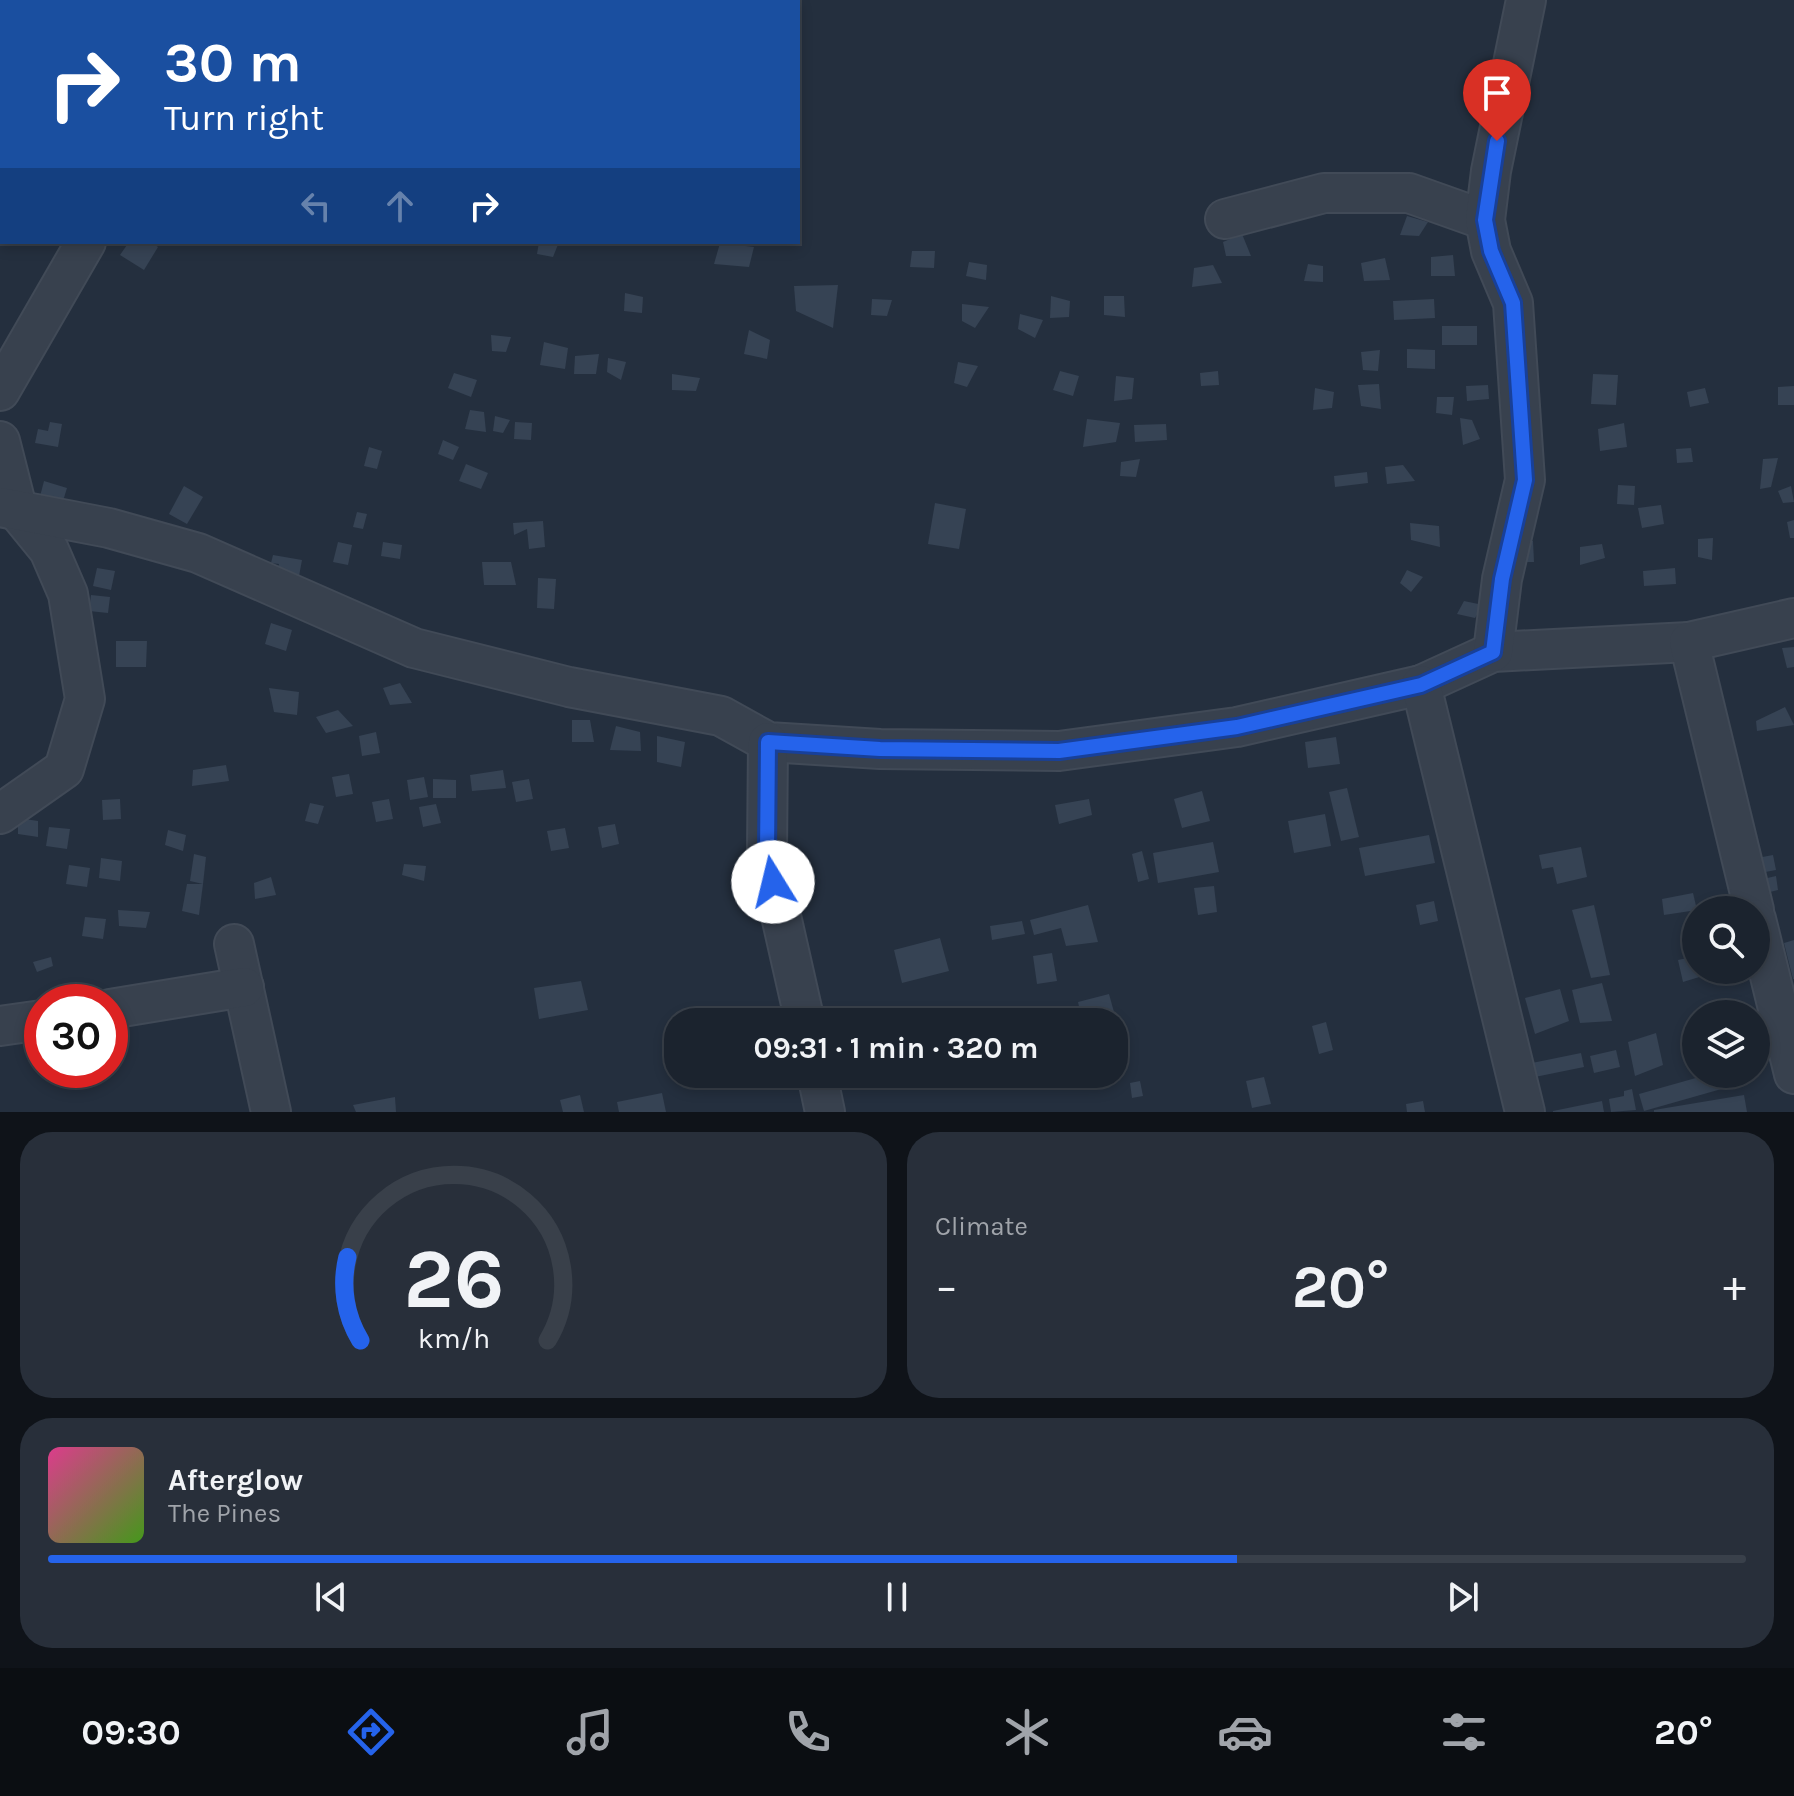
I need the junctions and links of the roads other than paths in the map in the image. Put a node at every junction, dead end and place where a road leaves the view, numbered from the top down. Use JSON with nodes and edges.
{"nodes":[{"id":1,"x":1526,"y":0,"type":"edge"},
{"id":2,"x":1225,"y":219,"type":"dead end"},
{"id":3,"x":1485,"y":220,"type":"junction"},
{"id":4,"x":85,"y":244,"type":"edge"},
{"id":5,"x":0,"y":391,"type":"edge"},
{"id":6,"x":0,"y":441,"type":"edge"},
{"id":7,"x":9,"y":509,"type":"edge"},
{"id":8,"x":1794,"y":618,"type":"edge"},
{"id":9,"x":1689,"y":642,"type":"junction"},
{"id":10,"x":1493,"y":652,"type":"junction"},
{"id":11,"x":1421,"y":685,"type":"junction"},
{"id":12,"x":768,"y":742,"type":"junction"},
{"id":13,"x":0,"y":814,"type":"edge"},
{"id":14,"x":1751,"y":896,"type":"edge"},
{"id":15,"x":234,"y":944,"type":"dead end"},
{"id":16,"x":1770,"y":976,"type":"edge"},
{"id":17,"x":244,"y":987,"type":"junction"},
{"id":18,"x":128,"y":1006,"type":"edge"},
{"id":19,"x":802,"y":1008,"type":"edge"},
{"id":20,"x":24,"y":1023,"type":"edge"},
{"id":21,"x":0,"y":1026,"type":"edge"},
{"id":22,"x":1794,"y":1074,"type":"edge"},
{"id":23,"x":820,"y":1088,"type":"edge"},
{"id":24,"x":271,"y":1112,"type":"edge"},
{"id":25,"x":825,"y":1112,"type":"edge"},
{"id":26,"x":1525,"y":1112,"type":"edge"}],
"edges":[{"from":1,"to":3,"type":"street"},
{"from":2,"to":3,"type":"street"},
{"from":3,"to":10,"type":"street"},
{"from":4,"to":5,"type":"street"},
{"from":6,"to":7,"type":"street"},
{"from":7,"to":12,"type":"street"},
{"from":7,"to":13,"type":"street"},
{"from":8,"to":9,"type":"street"},
{"from":9,"to":10,"type":"street"},
{"from":9,"to":14,"type":"street"},
{"from":10,"to":11,"type":"street"},
{"from":11,"to":12,"type":"street"},
{"from":11,"to":26,"type":"street"},
{"from":12,"to":19,"type":"street"},
{"from":15,"to":17,"type":"street"},
{"from":16,"to":22,"type":"street"},
{"from":17,"to":18,"type":"street"},
{"from":17,"to":24,"type":"street"},
{"from":20,"to":21,"type":"street"},
{"from":23,"to":25,"type":"street"}]}
